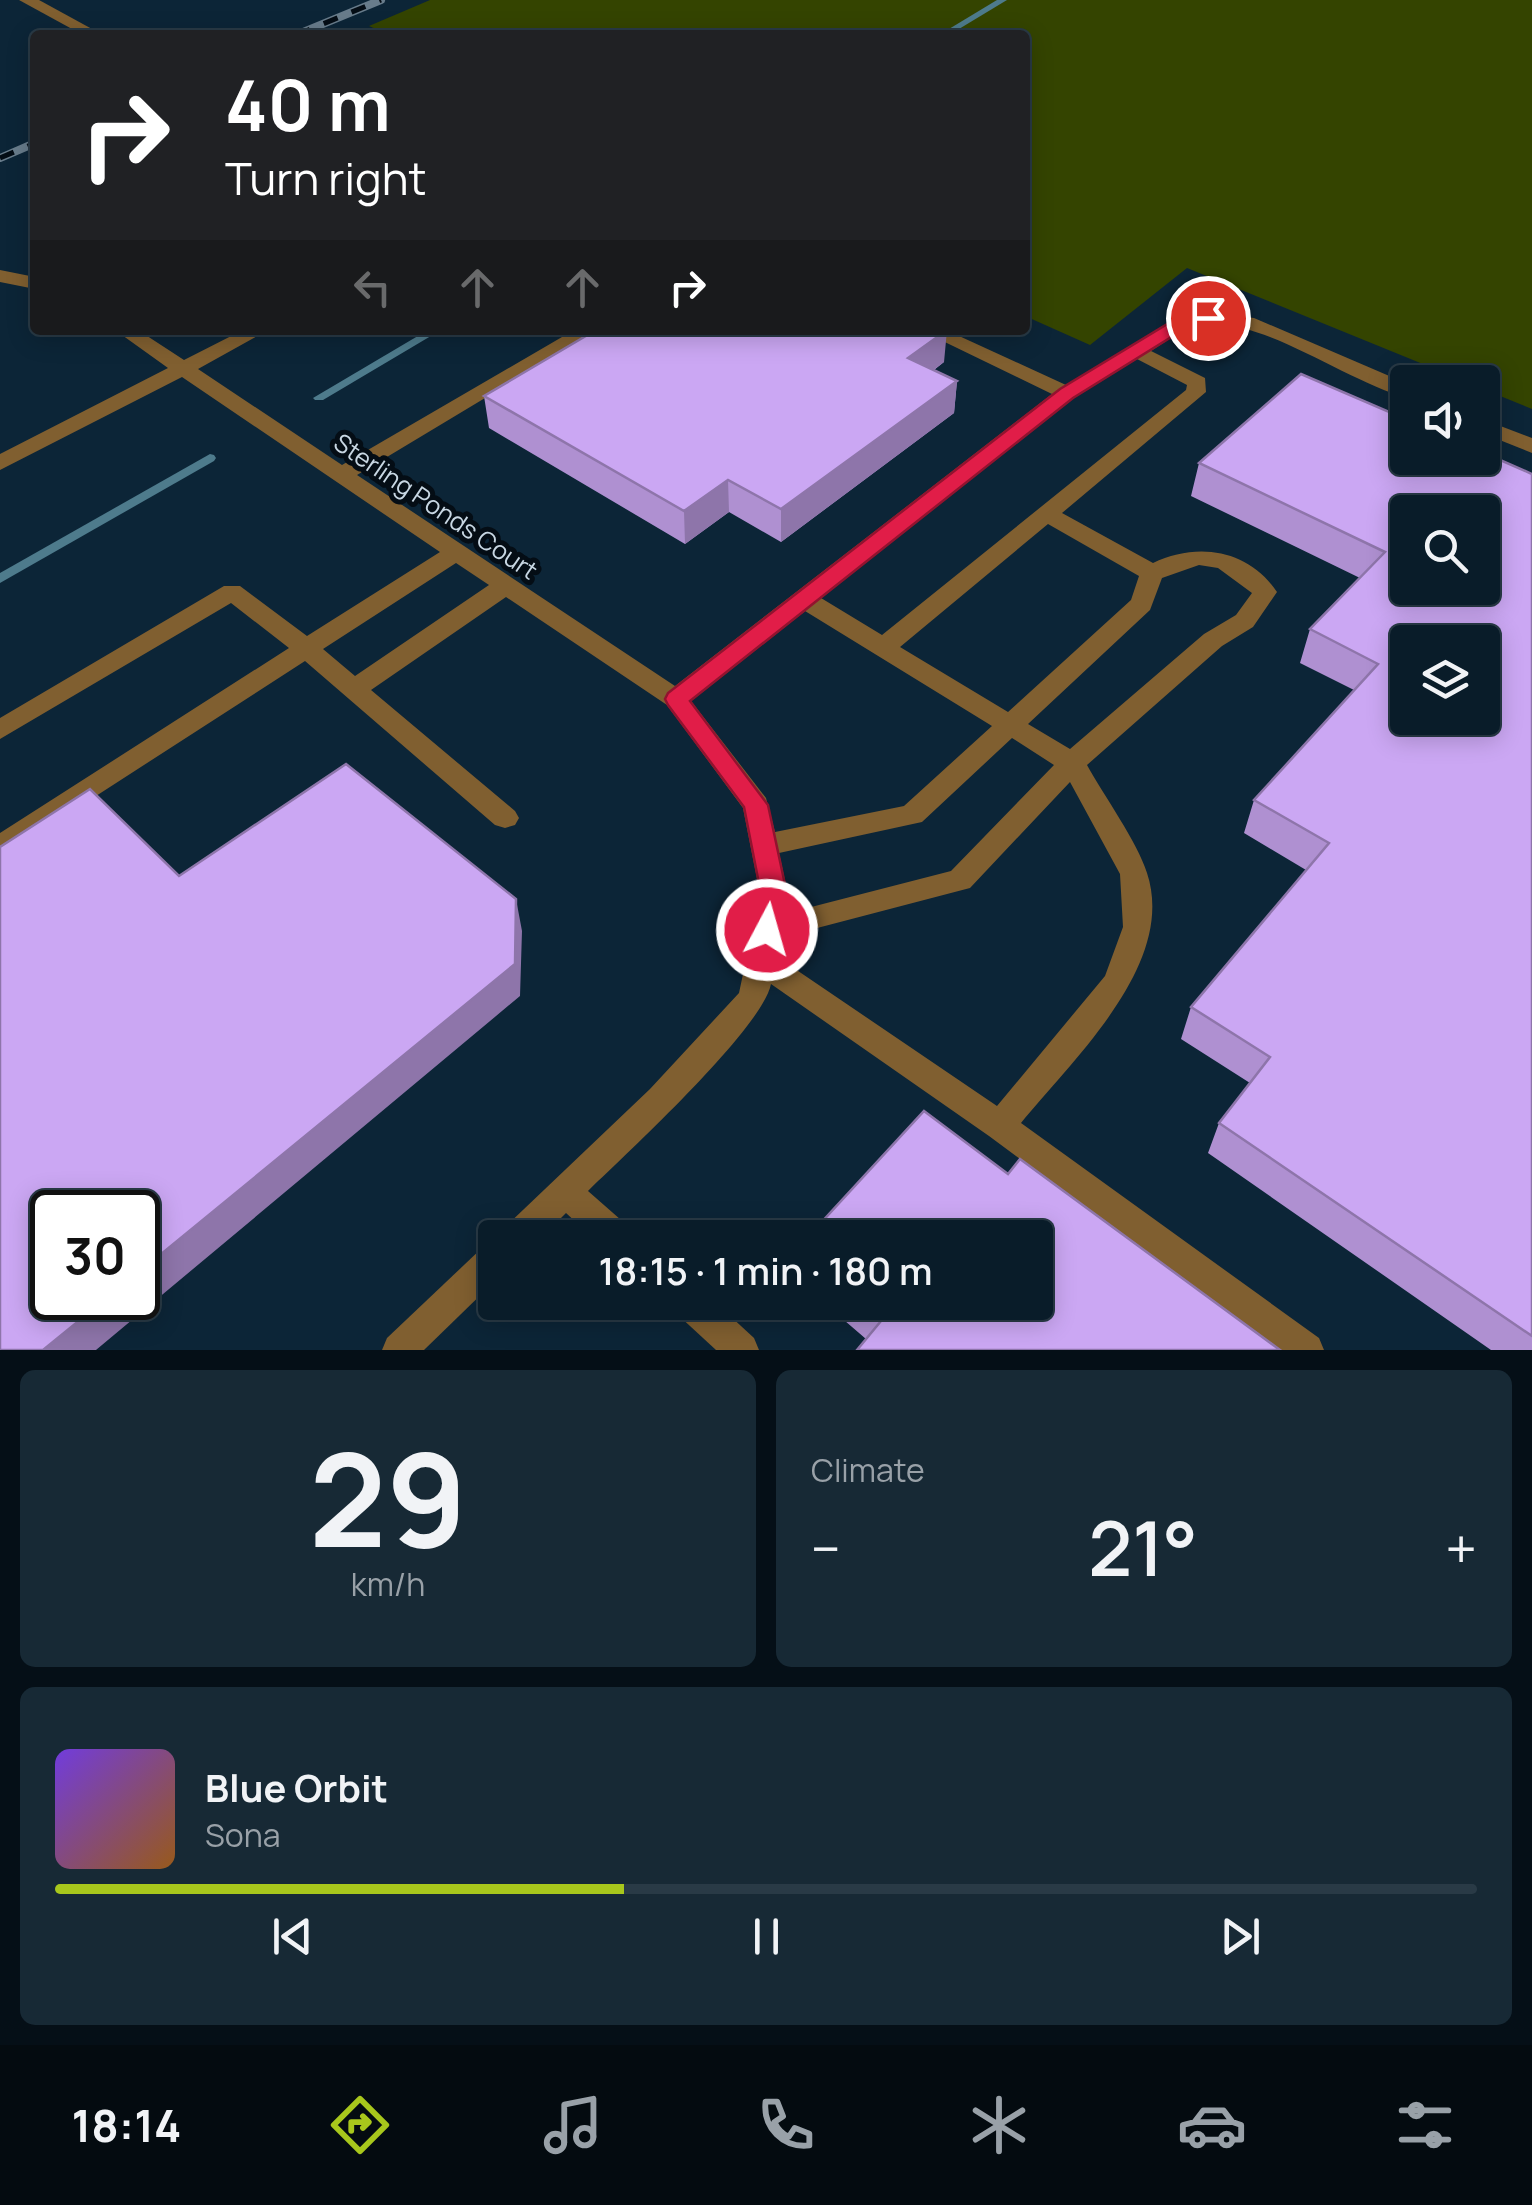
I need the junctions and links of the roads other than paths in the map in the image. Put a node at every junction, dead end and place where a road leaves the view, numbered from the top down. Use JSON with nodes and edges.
{"nodes":[{"id":1,"x":27,"y":0,"type":"edge"},
{"id":2,"x":86,"y":30,"type":"edge"},
{"id":3,"x":0,"y":276,"type":"edge"},
{"id":4,"x":30,"y":282,"type":"edge"},
{"id":5,"x":133,"y":335,"type":"edge"},
{"id":6,"x":248,"y":335,"type":"edge"},
{"id":7,"x":579,"y":335,"type":"edge"},
{"id":8,"x":941,"y":335,"type":"edge"},
{"id":9,"x":1134,"y":350,"type":"junction"},
{"id":10,"x":183,"y":369,"type":"junction"},
{"id":11,"x":1390,"y":384,"type":"edge"},
{"id":12,"x":1067,"y":394,"type":"junction"},
{"id":13,"x":1500,"y":432,"type":"edge"},
{"id":14,"x":1532,"y":446,"type":"edge"},
{"id":15,"x":0,"y":463,"type":"edge"},
{"id":16,"x":341,"y":474,"type":"junction"},
{"id":17,"x":1047,"y":514,"type":"junction"},
{"id":18,"x":454,"y":554,"type":"junction"},
{"id":19,"x":1152,"y":573,"type":"junction"},
{"id":20,"x":505,"y":586,"type":"junction"},
{"id":21,"x":804,"y":599,"type":"junction"},
{"id":22,"x":884,"y":647,"type":"junction"},
{"id":23,"x":307,"y":648,"type":"junction"},
{"id":24,"x":355,"y":688,"type":"junction"},
{"id":25,"x":676,"y":699,"type":"junction"},
{"id":26,"x":1010,"y":724,"type":"junction"},
{"id":27,"x":0,"y":730,"type":"edge"},
{"id":28,"x":1072,"y":763,"type":"junction"},
{"id":29,"x":505,"y":818,"type":"dead end"},
{"id":30,"x":764,"y":844,"type":"junction"},
{"id":31,"x":0,"y":846,"type":"edge"},
{"id":32,"x":764,"y":946,"type":"junction"},
{"id":33,"x":1000,"y":1126,"type":"junction"},
{"id":34,"x":565,"y":1191,"type":"junction"},
{"id":35,"x":535,"y":1220,"type":"edge"},
{"id":36,"x":597,"y":1220,"type":"edge"},
{"id":37,"x":478,"y":1277,"type":"edge"},
{"id":38,"x":710,"y":1320,"type":"edge"},
{"id":39,"x":417,"y":1344,"type":"edge"},
{"id":40,"x":742,"y":1350,"type":"edge"},
{"id":41,"x":1308,"y":1350,"type":"edge"}],
"edges":[{"from":1,"to":2,"type":"street"},
{"from":3,"to":4,"type":"street"},
{"from":5,"to":10,"type":"street","name":"Sterling Ponds Court"},
{"from":6,"to":10,"type":"street"},
{"from":7,"to":16,"type":"street"},
{"from":8,"to":12,"type":"street"},
{"from":9,"to":11,"type":"street"},
{"from":9,"to":12,"type":"street"},
{"from":9,"to":17,"type":"street"},
{"from":10,"to":15,"type":"street"},
{"from":10,"to":16,"type":"street","name":"Sterling Ponds Court"},
{"from":12,"to":21,"type":"street"},
{"from":13,"to":14,"type":"street"},
{"from":16,"to":18,"type":"street","name":"Sterling Ponds Court"},
{"from":17,"to":19,"type":"street"},
{"from":17,"to":22,"type":"street"},
{"from":18,"to":20,"type":"street","name":"Sterling Ponds Court"},
{"from":18,"to":23,"type":"street"},
{"from":19,"to":26,"type":"street"},
{"from":19,"to":28,"type":"street"},
{"from":20,"to":24,"type":"street"},
{"from":20,"to":25,"type":"street","name":"Sterling Ponds Court"},
{"from":21,"to":22,"type":"street"},
{"from":21,"to":25,"type":"street"},
{"from":22,"to":26,"type":"street"},
{"from":23,"to":24,"type":"street"},
{"from":23,"to":27,"type":"street"},
{"from":23,"to":31,"type":"street"},
{"from":24,"to":29,"type":"street"},
{"from":25,"to":30,"type":"street","name":"Sterling Ponds Court"},
{"from":26,"to":28,"type":"street"},
{"from":26,"to":30,"type":"street"},
{"from":28,"to":32,"type":"street"},
{"from":28,"to":33,"type":"street"},
{"from":30,"to":32,"type":"street","name":"Sterling Ponds Court"},
{"from":32,"to":33,"type":"street"},
{"from":32,"to":34,"type":"street","name":"Sterling Ponds Court"},
{"from":33,"to":41,"type":"street"},
{"from":34,"to":35,"type":"street","name":"Sterling Ponds Court"},
{"from":34,"to":36,"type":"street"},
{"from":37,"to":39,"type":"street"},
{"from":38,"to":40,"type":"street"}]}
